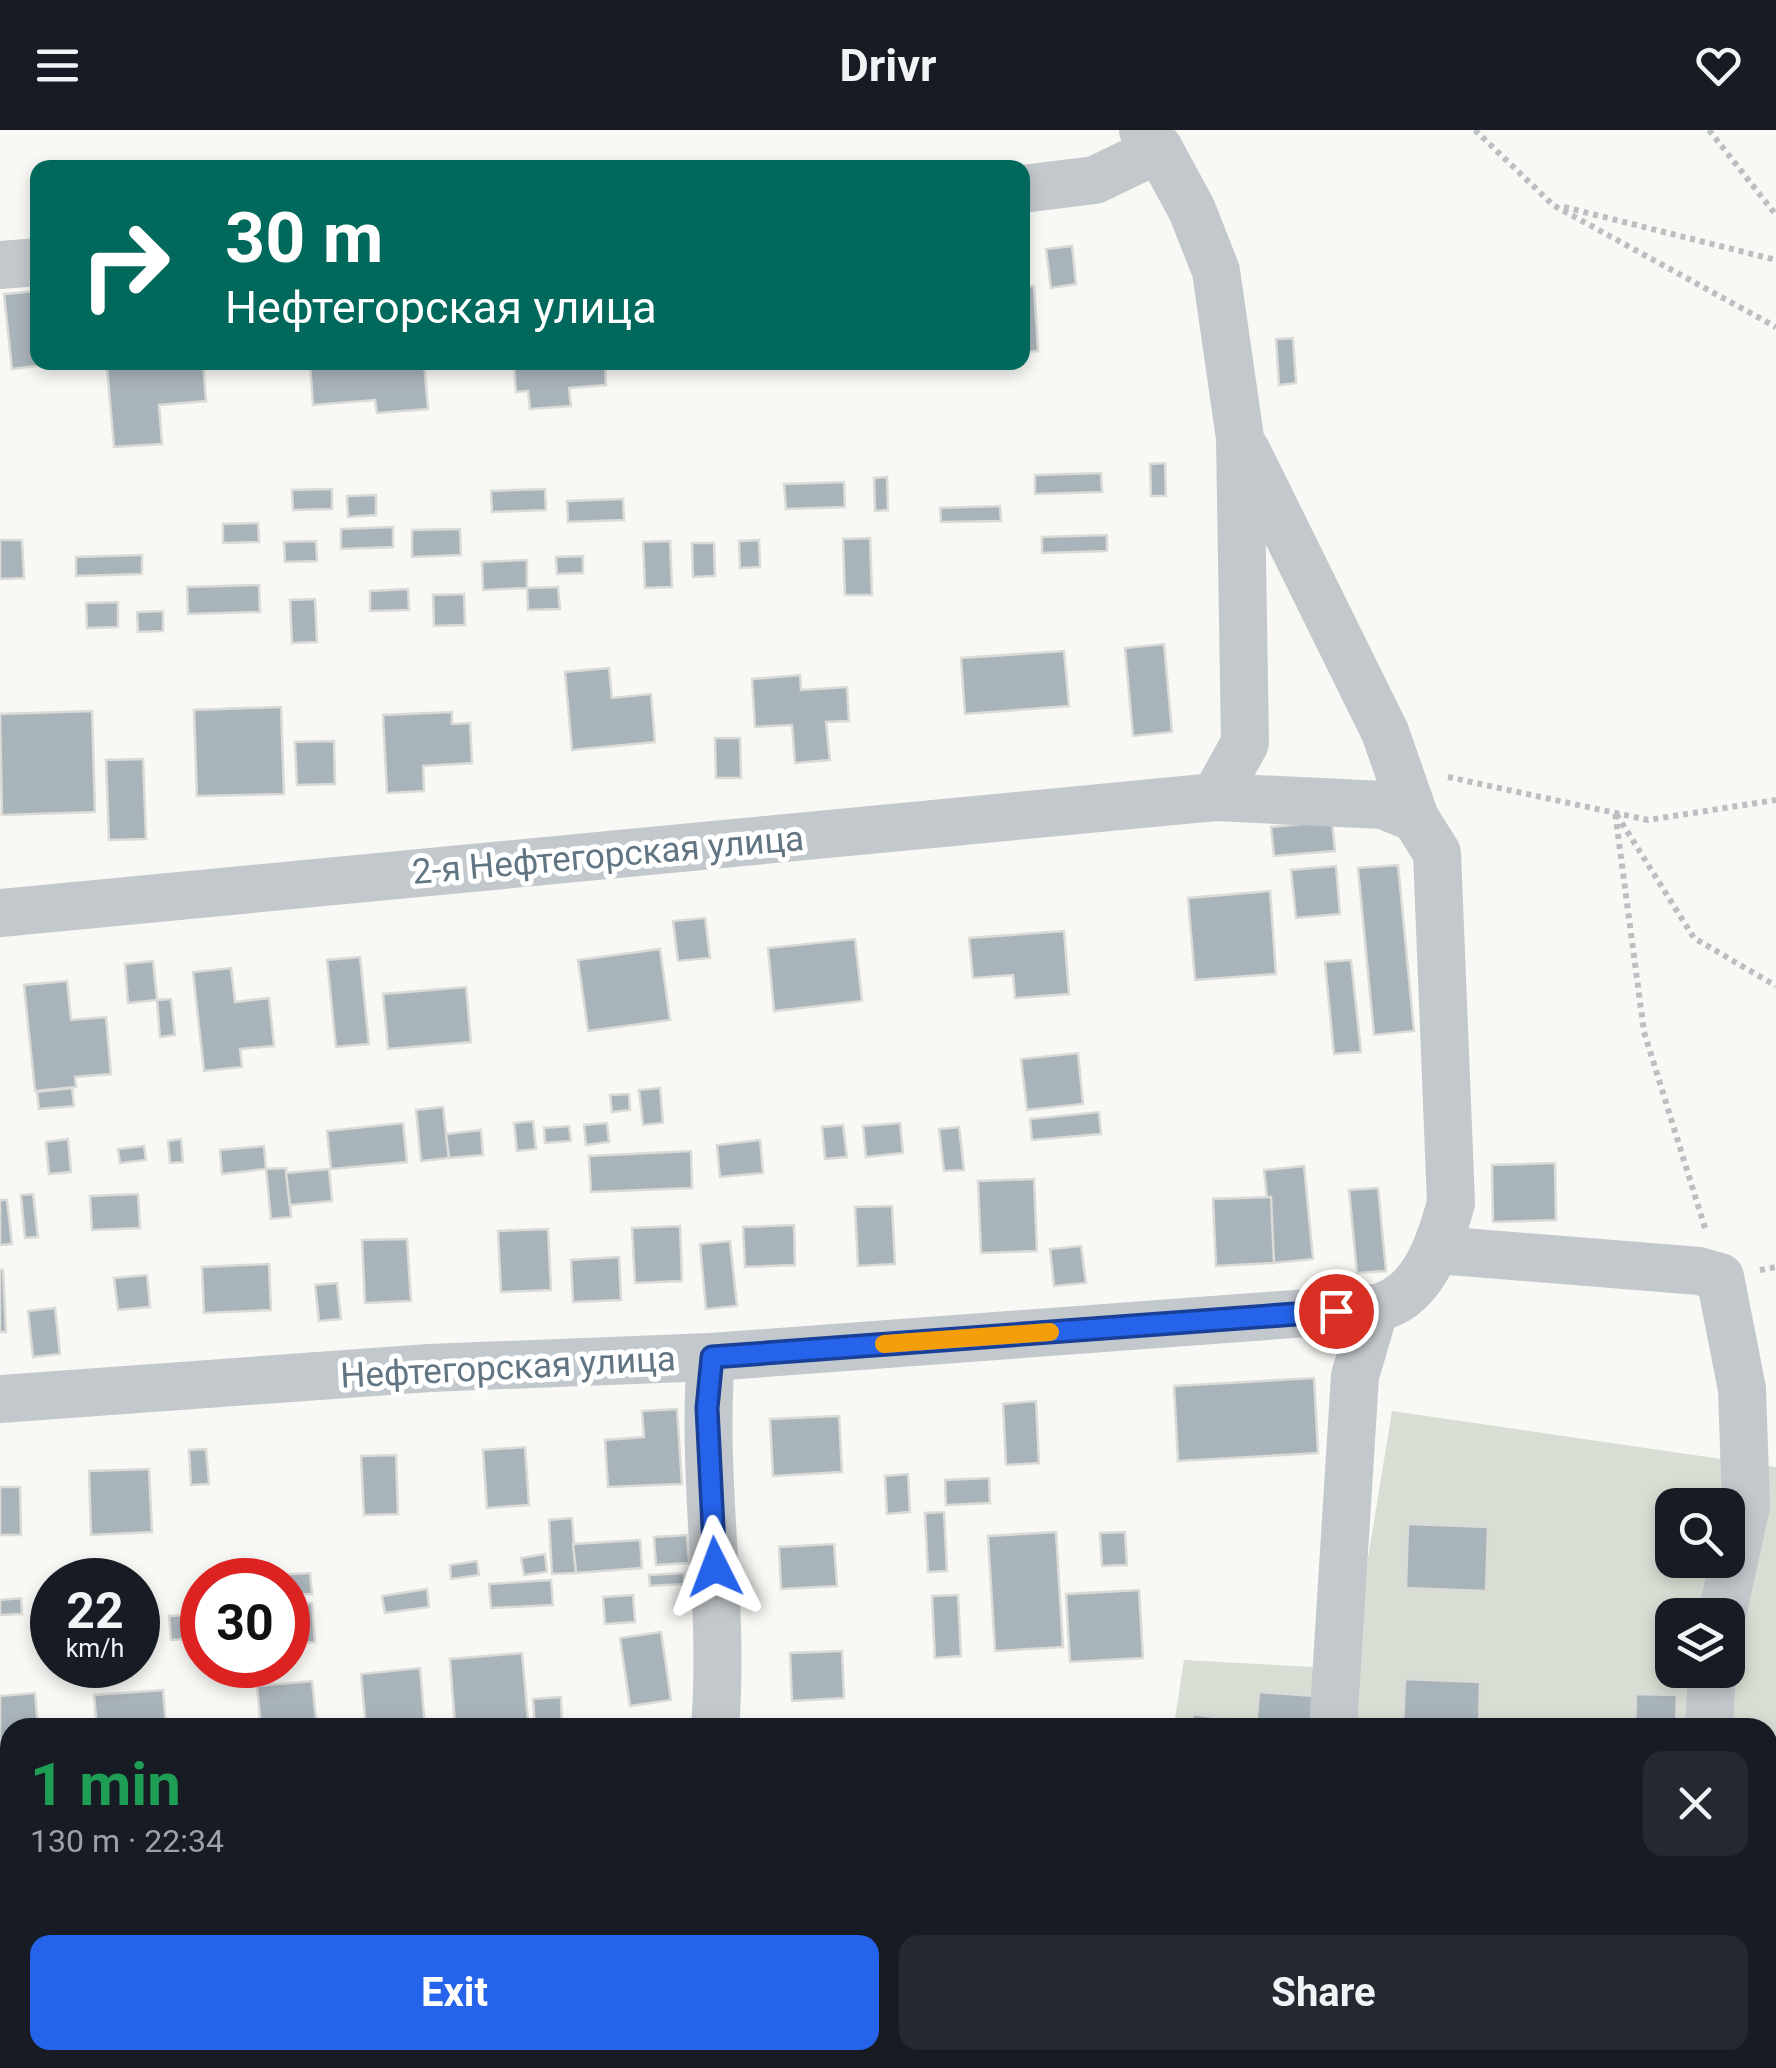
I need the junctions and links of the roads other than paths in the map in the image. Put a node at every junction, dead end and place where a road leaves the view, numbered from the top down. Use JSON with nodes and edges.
{"nodes":[{"id":1,"x":1151,"y":140,"type":"edge"},
{"id":2,"x":1030,"y":188,"type":"edge"},
{"id":3,"x":30,"y":263,"type":"edge"},
{"id":4,"x":0,"y":265,"type":"edge"},
{"id":5,"x":1240,"y":438,"type":"junction"},
{"id":6,"x":1215,"y":797,"type":"junction"},
{"id":7,"x":1415,"y":818,"type":"junction"},
{"id":8,"x":0,"y":913,"type":"edge"},
{"id":9,"x":1438,"y":1250,"type":"junction"},
{"id":10,"x":1375,"y":1308,"type":"junction"},
{"id":11,"x":712,"y":1357,"type":"junction"},
{"id":12,"x":0,"y":1399,"type":"edge"},
{"id":13,"x":1726,"y":1598,"type":"edge"},
{"id":14,"x":1711,"y":1688,"type":"edge"},
{"id":15,"x":715,"y":1718,"type":"edge"},
{"id":16,"x":1334,"y":1718,"type":"edge"},
{"id":17,"x":1710,"y":1718,"type":"edge"}],
"edges":[{"from":1,"to":2,"type":"street"},
{"from":1,"to":5,"type":"street"},
{"from":3,"to":4,"type":"street"},
{"from":5,"to":6,"type":"street"},
{"from":5,"to":7,"type":"street"},
{"from":6,"to":7,"type":"street","name":"2-я Нефтегорская улица"},
{"from":6,"to":8,"type":"street","name":"2-я Нефтегорская улица"},
{"from":7,"to":9,"type":"street"},
{"from":9,"to":10,"type":"street"},
{"from":9,"to":13,"type":"street"},
{"from":10,"to":11,"type":"street","name":"Нефтегорская улица"},
{"from":10,"to":16,"type":"street"},
{"from":11,"to":12,"type":"street","name":"Нефтегорская улица"},
{"from":11,"to":15,"type":"street"},
{"from":14,"to":17,"type":"street"}]}
